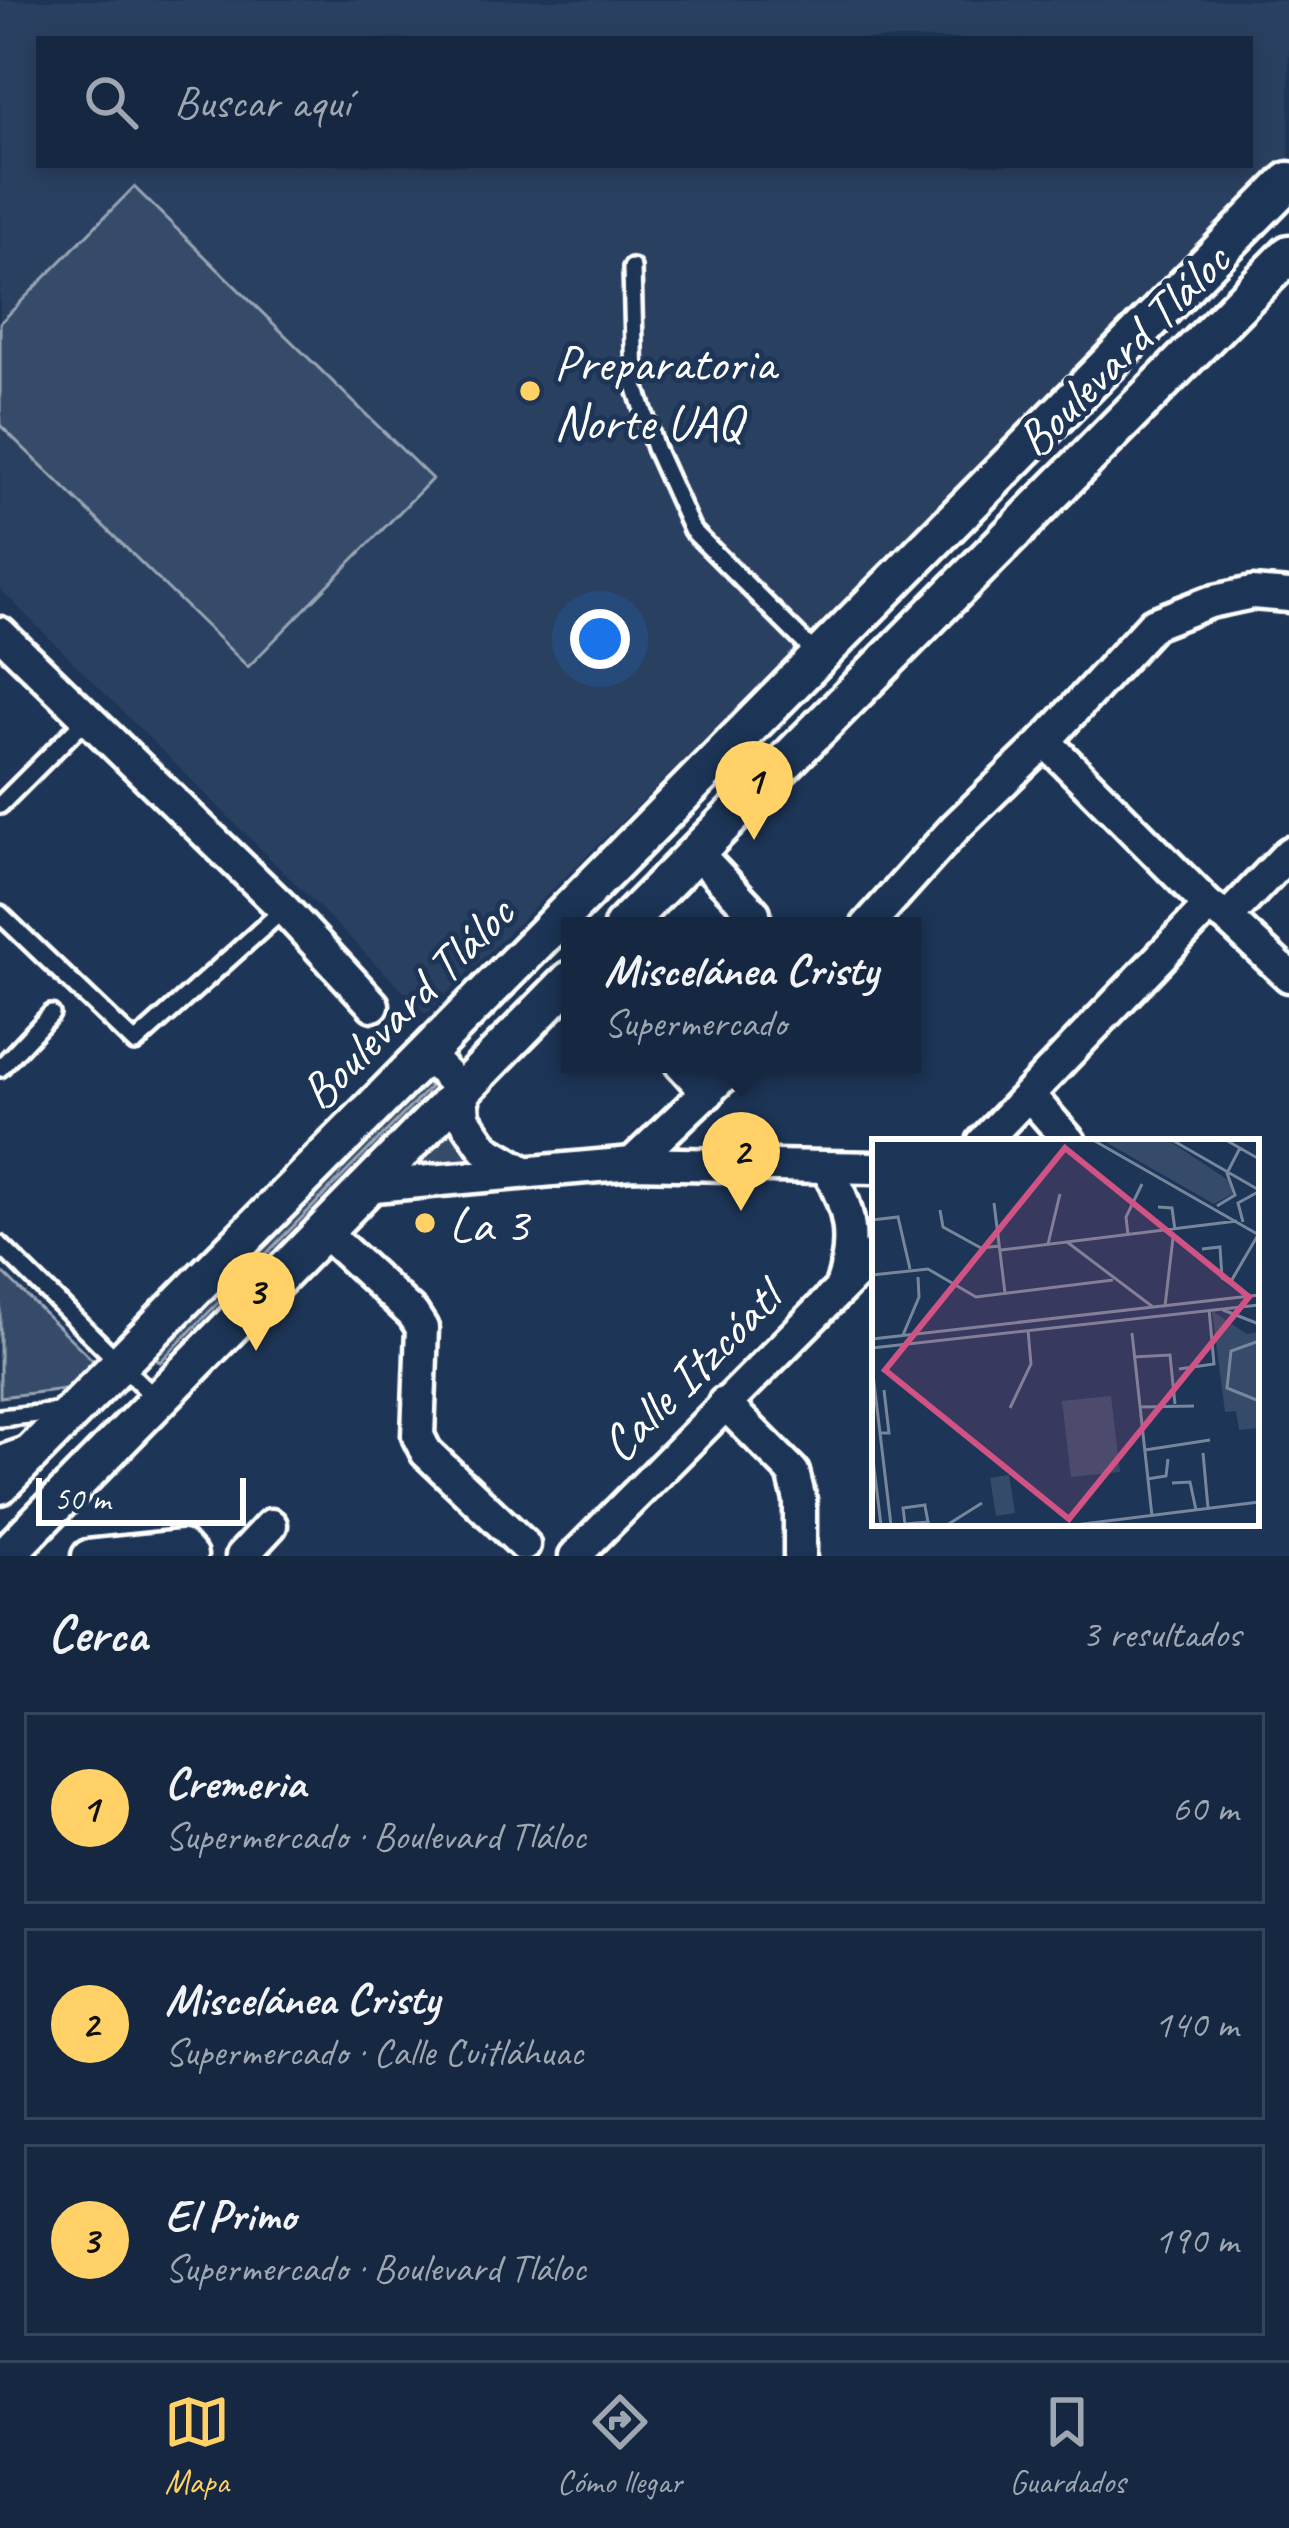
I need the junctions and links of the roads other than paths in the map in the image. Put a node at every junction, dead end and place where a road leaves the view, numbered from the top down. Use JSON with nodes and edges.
{"nodes":[{"id":1,"x":1289,"y":181,"type":"edge"},
{"id":2,"x":1289,"y":254,"type":"edge"},
{"id":3,"x":632,"y":268,"type":"dead end"},
{"id":4,"x":1289,"y":596,"type":"edge"},
{"id":5,"x":0,"y":633,"type":"edge"},
{"id":6,"x":821,"y":658,"type":"junction"},
{"id":7,"x":86,"y":719,"type":"junction"},
{"id":8,"x":1045,"y":741,"type":"junction"},
{"id":9,"x":0,"y":806,"type":"edge"},
{"id":10,"x":696,"y":852,"type":"junction"},
{"id":11,"x":1289,"y":853,"type":"edge"},
{"id":12,"x":284,"y":909,"type":"junction"},
{"id":13,"x":1218,"y":912,"type":"junction"},
{"id":14,"x":754,"y":913,"type":"dead end"},
{"id":15,"x":0,"y":914,"type":"edge"},
{"id":16,"x":564,"y":917,"type":"edge"},
{"id":17,"x":632,"y":917,"type":"edge"},
{"id":18,"x":876,"y":917,"type":"edge"},
{"id":19,"x":561,"y":920,"type":"edge"},
{"id":20,"x":1289,"y":976,"type":"edge"},
{"id":21,"x":561,"y":989,"type":"edge"},
{"id":22,"x":373,"y":1006,"type":"dead end"},
{"id":23,"x":51,"y":1014,"type":"dead end"},
{"id":24,"x":427,"y":1055,"type":"junction"},
{"id":25,"x":0,"y":1068,"type":"edge"},
{"id":26,"x":689,"y":1073,"type":"edge"},
{"id":27,"x":727,"y":1073,"type":"edge"},
{"id":28,"x":462,"y":1091,"type":"junction"},
{"id":29,"x":708,"y":1093,"type":"junction"},
{"id":30,"x":1029,"y":1095,"type":"junction"},
{"id":31,"x":986,"y":1139,"type":"edge"},
{"id":32,"x":1067,"y":1139,"type":"edge"},
{"id":33,"x":632,"y":1163,"type":"junction"},
{"id":34,"x":826,"y":1168,"type":"junction"},
{"id":35,"x":872,"y":1168,"type":"edge"},
{"id":36,"x":521,"y":1170,"type":"junction"},
{"id":37,"x":363,"y":1187,"type":"junction"},
{"id":38,"x":322,"y":1230,"type":"junction"},
{"id":39,"x":0,"y":1244,"type":"edge"},
{"id":40,"x":872,"y":1257,"type":"edge"},
{"id":41,"x":842,"y":1287,"type":"junction"},
{"id":42,"x":121,"y":1363,"type":"junction"},
{"id":43,"x":157,"y":1400,"type":"junction"},
{"id":44,"x":724,"y":1403,"type":"junction"},
{"id":45,"x":75,"y":1409,"type":"junction"},
{"id":46,"x":0,"y":1418,"type":"edge"},
{"id":47,"x":46,"y":1438,"type":"junction"},
{"id":48,"x":0,"y":1454,"type":"edge"},
{"id":49,"x":0,"y":1486,"type":"edge"},
{"id":50,"x":271,"y":1525,"type":"dead end"},
{"id":51,"x":524,"y":1545,"type":"dead end"},
{"id":52,"x":128,"y":1554,"type":"edge"},
{"id":53,"x":5,"y":1556,"type":"edge"},
{"id":54,"x":88,"y":1556,"type":"edge"},
{"id":55,"x":190,"y":1556,"type":"edge"},
{"id":56,"x":242,"y":1556,"type":"edge"},
{"id":57,"x":575,"y":1556,"type":"edge"},
{"id":58,"x":800,"y":1556,"type":"edge"}],
"edges":[{"from":1,"to":6,"type":"street","name":"Boulevard Tláloc"},
{"from":2,"to":10,"type":"street","name":"Boulevard Tláloc"},
{"from":3,"to":6,"type":"lane"},
{"from":4,"to":8,"type":"street"},
{"from":5,"to":7,"type":"street"},
{"from":6,"to":16,"type":"street","name":"Boulevard Tláloc"},
{"from":7,"to":9,"type":"lane"},
{"from":7,"to":12,"type":"street"},
{"from":8,"to":13,"type":"street"},
{"from":8,"to":18,"type":"street"},
{"from":10,"to":14,"type":"street"},
{"from":10,"to":17,"type":"street","name":"Boulevard Tláloc"},
{"from":11,"to":13,"type":"street"},
{"from":12,"to":15,"type":"lane"},
{"from":12,"to":22,"type":"street"},
{"from":13,"to":20,"type":"street"},
{"from":13,"to":30,"type":"street"},
{"from":19,"to":24,"type":"street","name":"Boulevard Tláloc"},
{"from":21,"to":28,"type":"street","name":"Boulevard Tláloc"},
{"from":23,"to":25,"type":"lane"},
{"from":24,"to":28,"type":"street"},
{"from":24,"to":42,"type":"street","name":"Boulevard Tláloc"},
{"from":26,"to":29,"type":"street"},
{"from":27,"to":29,"type":"street"},
{"from":28,"to":36,"type":"street"},
{"from":28,"to":37,"type":"street","name":"Boulevard Tláloc"},
{"from":29,"to":33,"type":"street"},
{"from":30,"to":31,"type":"street"},
{"from":30,"to":32,"type":"street"},
{"from":33,"to":34,"type":"street"},
{"from":33,"to":36,"type":"street"},
{"from":34,"to":35,"type":"street"},
{"from":34,"to":41,"type":"street"},
{"from":36,"to":37,"type":"street"},
{"from":37,"to":38,"type":"street","name":"Boulevard Tláloc"},
{"from":38,"to":43,"type":"street","name":"Boulevard Tláloc"},
{"from":38,"to":51,"type":"street"},
{"from":39,"to":42,"type":"lane"},
{"from":40,"to":41,"type":"street","name":"Calle Itzcóatl"},
{"from":41,"to":44,"type":"street","name":"Calle Itzcóatl"},
{"from":42,"to":43,"type":"lane"},
{"from":42,"to":45,"type":"street","name":"Boulevard Tláloc"},
{"from":43,"to":53,"type":"street","name":"Boulevard Tláloc"},
{"from":44,"to":57,"type":"street","name":"Calle Itzcóatl"},
{"from":44,"to":58,"type":"street"},
{"from":45,"to":46,"type":"lane"},
{"from":45,"to":47,"type":"street","name":"Boulevard Tláloc"},
{"from":47,"to":48,"type":"lane"},
{"from":47,"to":49,"type":"street","name":"Boulevard Tláloc"},
{"from":50,"to":56,"type":"street"},
{"from":52,"to":54,"type":"street"},
{"from":52,"to":55,"type":"street"}]}
